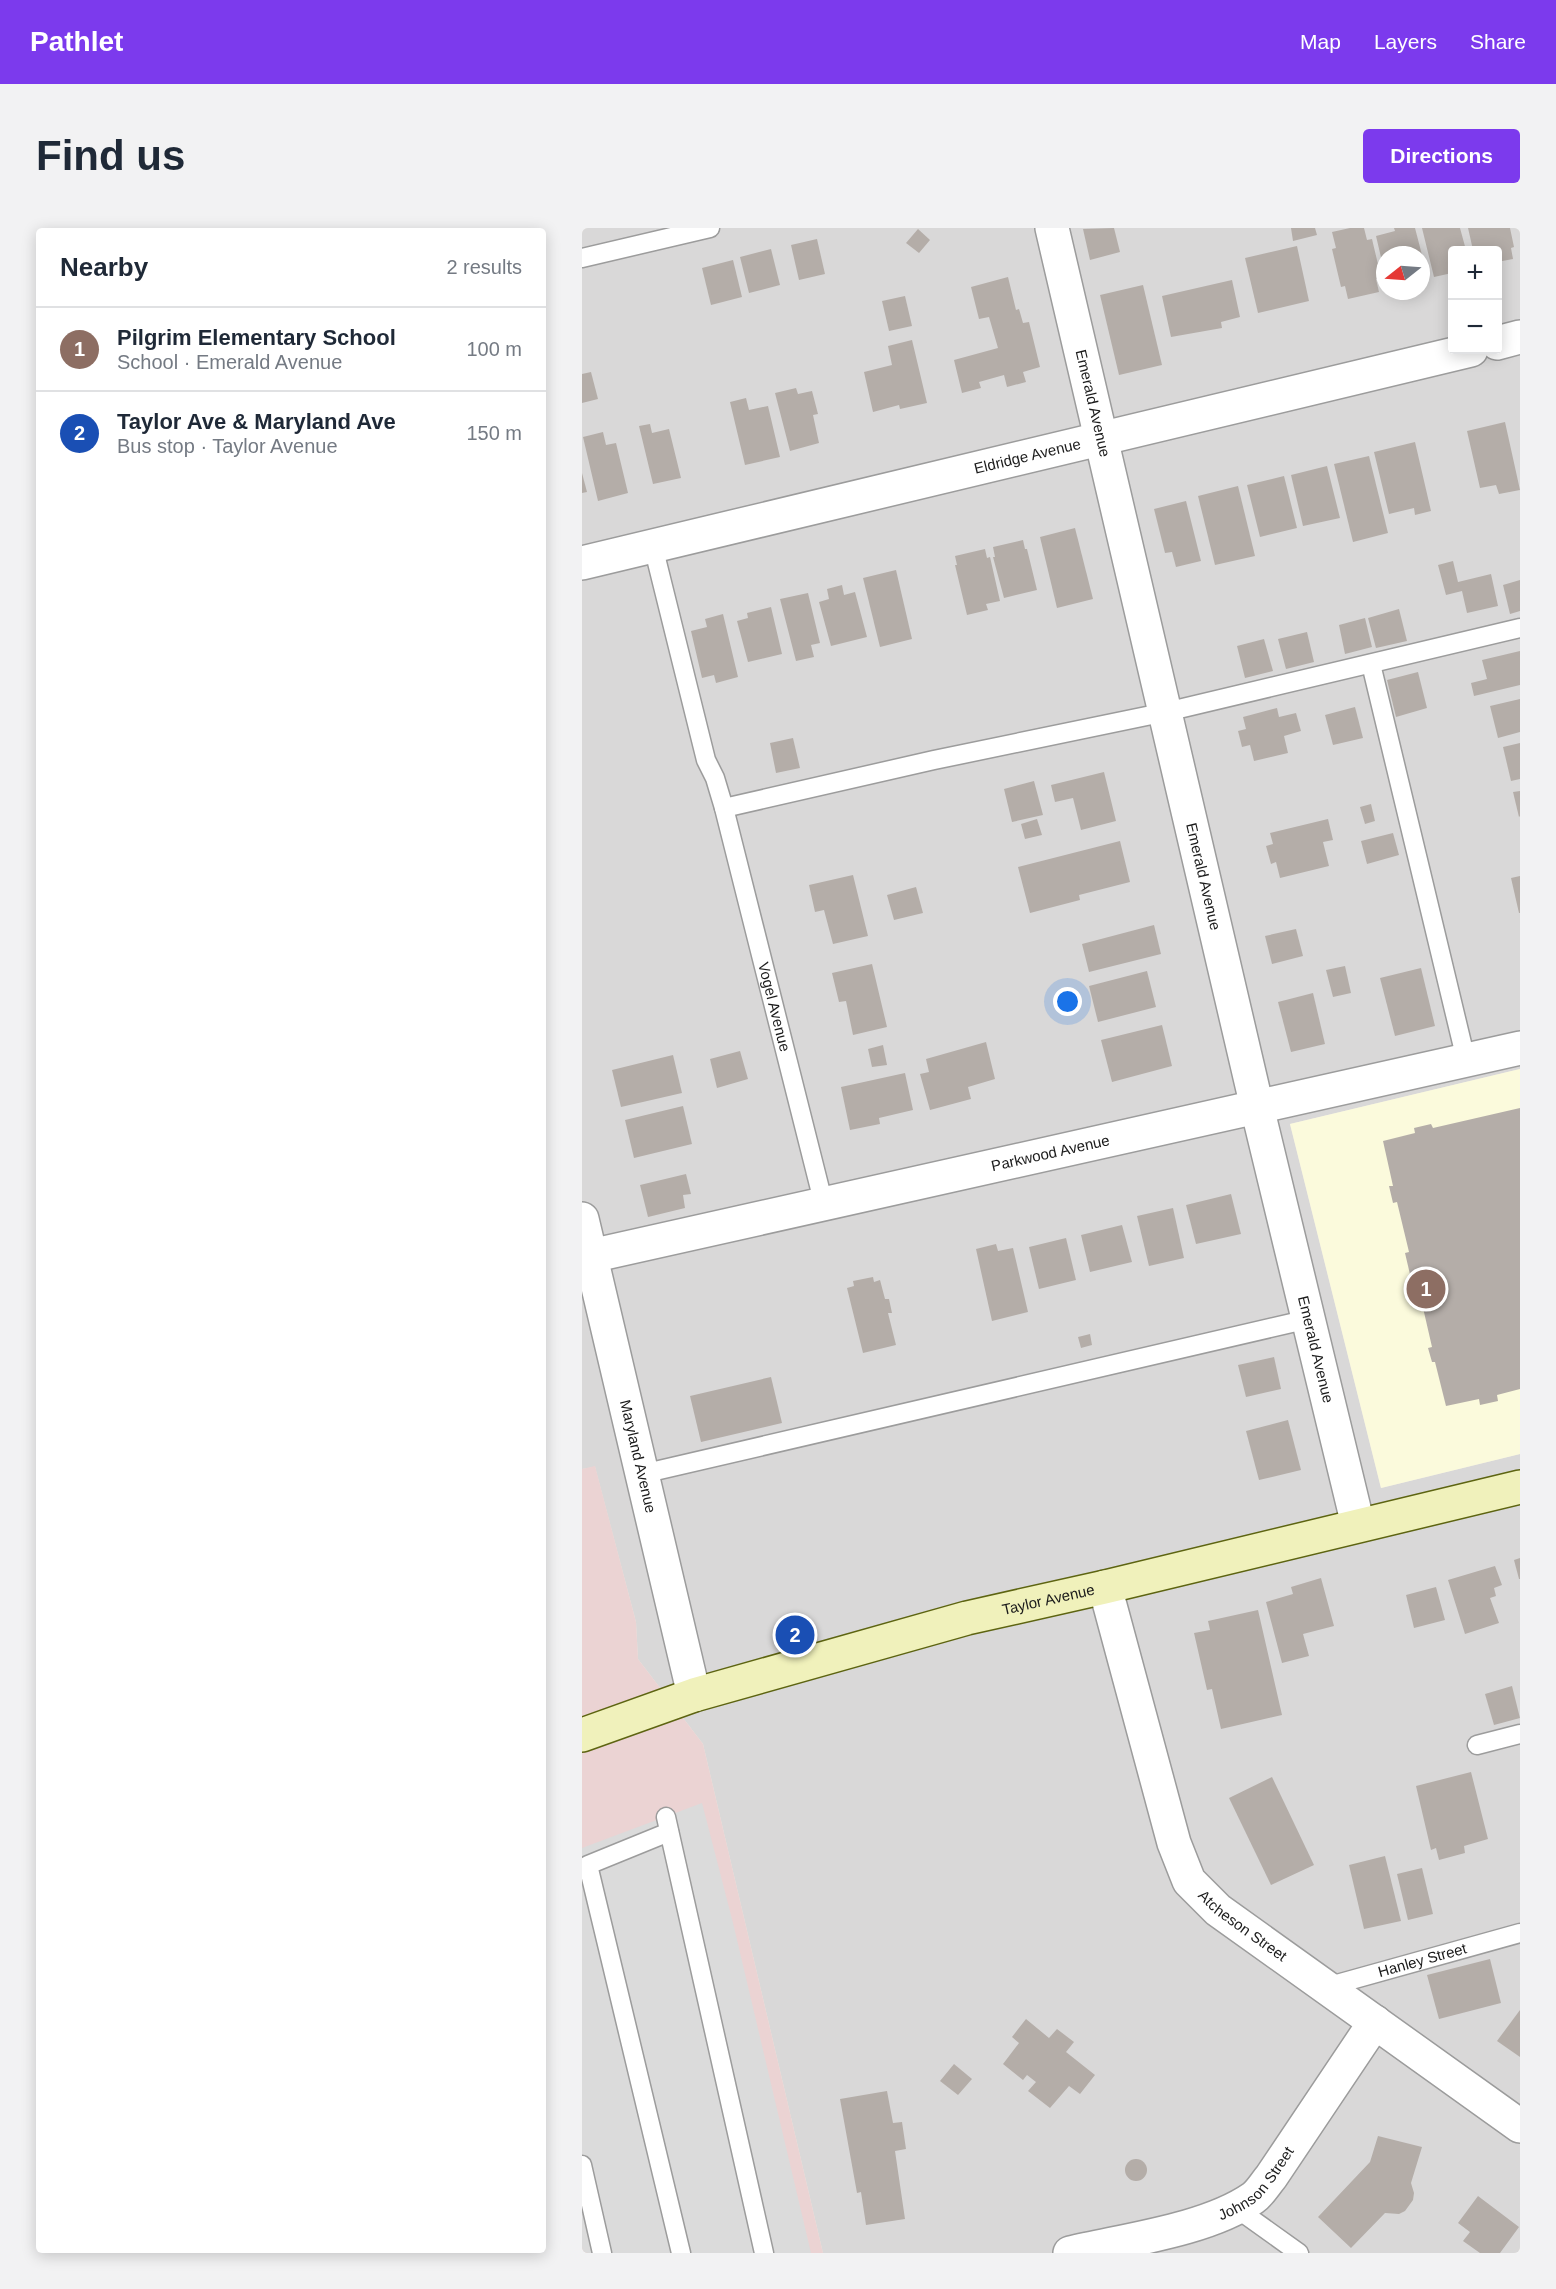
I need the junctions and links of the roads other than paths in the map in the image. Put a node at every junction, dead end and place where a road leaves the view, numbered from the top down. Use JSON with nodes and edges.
{"nodes":[{"id":1,"x":710,"y":228,"type":"edge"},
{"id":2,"x":1052,"y":228,"type":"edge"},
{"id":3,"x":582,"y":258,"type":"edge"},
{"id":4,"x":1454,"y":354,"type":"edge"},
{"id":5,"x":1102,"y":439,"type":"junction"},
{"id":6,"x":653,"y":546,"type":"junction"},
{"id":7,"x":582,"y":563,"type":"edge"},
{"id":8,"x":1520,"y":628,"type":"edge"},
{"id":9,"x":1371,"y":664,"type":"junction"},
{"id":10,"x":1166,"y":712,"type":"junction"},
{"id":11,"x":724,"y":808,"type":"junction"},
{"id":12,"x":1520,"y":1048,"type":"edge"},
{"id":13,"x":1466,"y":1060,"type":"junction"},
{"id":14,"x":1257,"y":1107,"type":"junction"},
{"id":15,"x":824,"y":1205,"type":"junction"},
{"id":16,"x":582,"y":1219,"type":"edge"},
{"id":17,"x":586,"y":1256,"type":"edge"},
{"id":18,"x":1309,"y":1319,"type":"junction"},
{"id":19,"x":642,"y":1474,"type":"junction"},
{"id":20,"x":1520,"y":1487,"type":"edge"},
{"id":21,"x":1358,"y":1525,"type":"junction"},
{"id":22,"x":1105,"y":1587,"type":"junction"},
{"id":23,"x":694,"y":1695,"type":"junction"},
{"id":24,"x":1520,"y":1734,"type":"edge"},
{"id":25,"x":582,"y":1735,"type":"edge"},
{"id":26,"x":1477,"y":1744,"type":"dead end"},
{"id":27,"x":585,"y":1867,"type":"edge"},
{"id":28,"x":1520,"y":1933,"type":"edge"},
{"id":29,"x":1326,"y":1987,"type":"junction"},
{"id":30,"x":1376,"y":2022,"type":"junction"},
{"id":31,"x":1520,"y":2126,"type":"edge"},
{"id":32,"x":582,"y":2165,"type":"edge"},
{"id":33,"x":1236,"y":2208,"type":"junction"},
{"id":34,"x":602,"y":2253,"type":"edge"},
{"id":35,"x":681,"y":2253,"type":"edge"},
{"id":36,"x":764,"y":2253,"type":"edge"},
{"id":37,"x":1070,"y":2253,"type":"edge"},
{"id":38,"x":1299,"y":2253,"type":"edge"}],
"edges":[{"from":1,"to":3,"type":"lane"},
{"from":2,"to":5,"type":"street","name":"Emerald Avenue"},
{"from":4,"to":5,"type":"street","name":"Eldridge Avenue"},
{"from":5,"to":6,"type":"street","name":"Eldridge Avenue"},
{"from":5,"to":10,"type":"street","name":"Emerald Avenue"},
{"from":6,"to":7,"type":"street","name":"Eldridge Avenue"},
{"from":6,"to":11,"type":"lane","name":"Vogel Avenue"},
{"from":8,"to":9,"type":"lane"},
{"from":9,"to":10,"type":"lane"},
{"from":9,"to":13,"type":"lane"},
{"from":10,"to":11,"type":"lane"},
{"from":10,"to":14,"type":"street","name":"Emerald Avenue"},
{"from":11,"to":15,"type":"lane","name":"Vogel Avenue"},
{"from":12,"to":13,"type":"street","name":"Parkwood Avenue"},
{"from":13,"to":14,"type":"street","name":"Parkwood Avenue"},
{"from":14,"to":15,"type":"street","name":"Parkwood Avenue"},
{"from":14,"to":18,"type":"street","name":"Emerald Avenue"},
{"from":15,"to":17,"type":"street","name":"Parkwood Avenue"},
{"from":16,"to":17,"type":"street","name":"Maryland Avenue"},
{"from":17,"to":19,"type":"street","name":"Maryland Avenue"},
{"from":18,"to":19,"type":"lane"},
{"from":18,"to":21,"type":"street","name":"Emerald Avenue"},
{"from":19,"to":23,"type":"street","name":"Maryland Avenue"},
{"from":20,"to":21,"type":"main road","name":"Taylor Avenue"},
{"from":21,"to":22,"type":"main road","name":"Taylor Avenue"},
{"from":22,"to":23,"type":"main road","name":"Taylor Avenue"},
{"from":22,"to":29,"type":"street","name":"Atcheson Street"},
{"from":23,"to":25,"type":"main road","name":"Taylor Avenue"},
{"from":24,"to":26,"type":"lane"},
{"from":27,"to":35,"type":"lane"},
{"from":27,"to":36,"type":"lane"},
{"from":28,"to":29,"type":"lane","name":"Hanley Street"},
{"from":29,"to":30,"type":"street","name":"Atcheson Street"},
{"from":30,"to":31,"type":"street","name":"Atcheson Street"},
{"from":30,"to":33,"type":"street","name":"Johnson Street"},
{"from":32,"to":34,"type":"lane"},
{"from":33,"to":37,"type":"street","name":"Johnson Street"},
{"from":33,"to":38,"type":"lane"}]}
